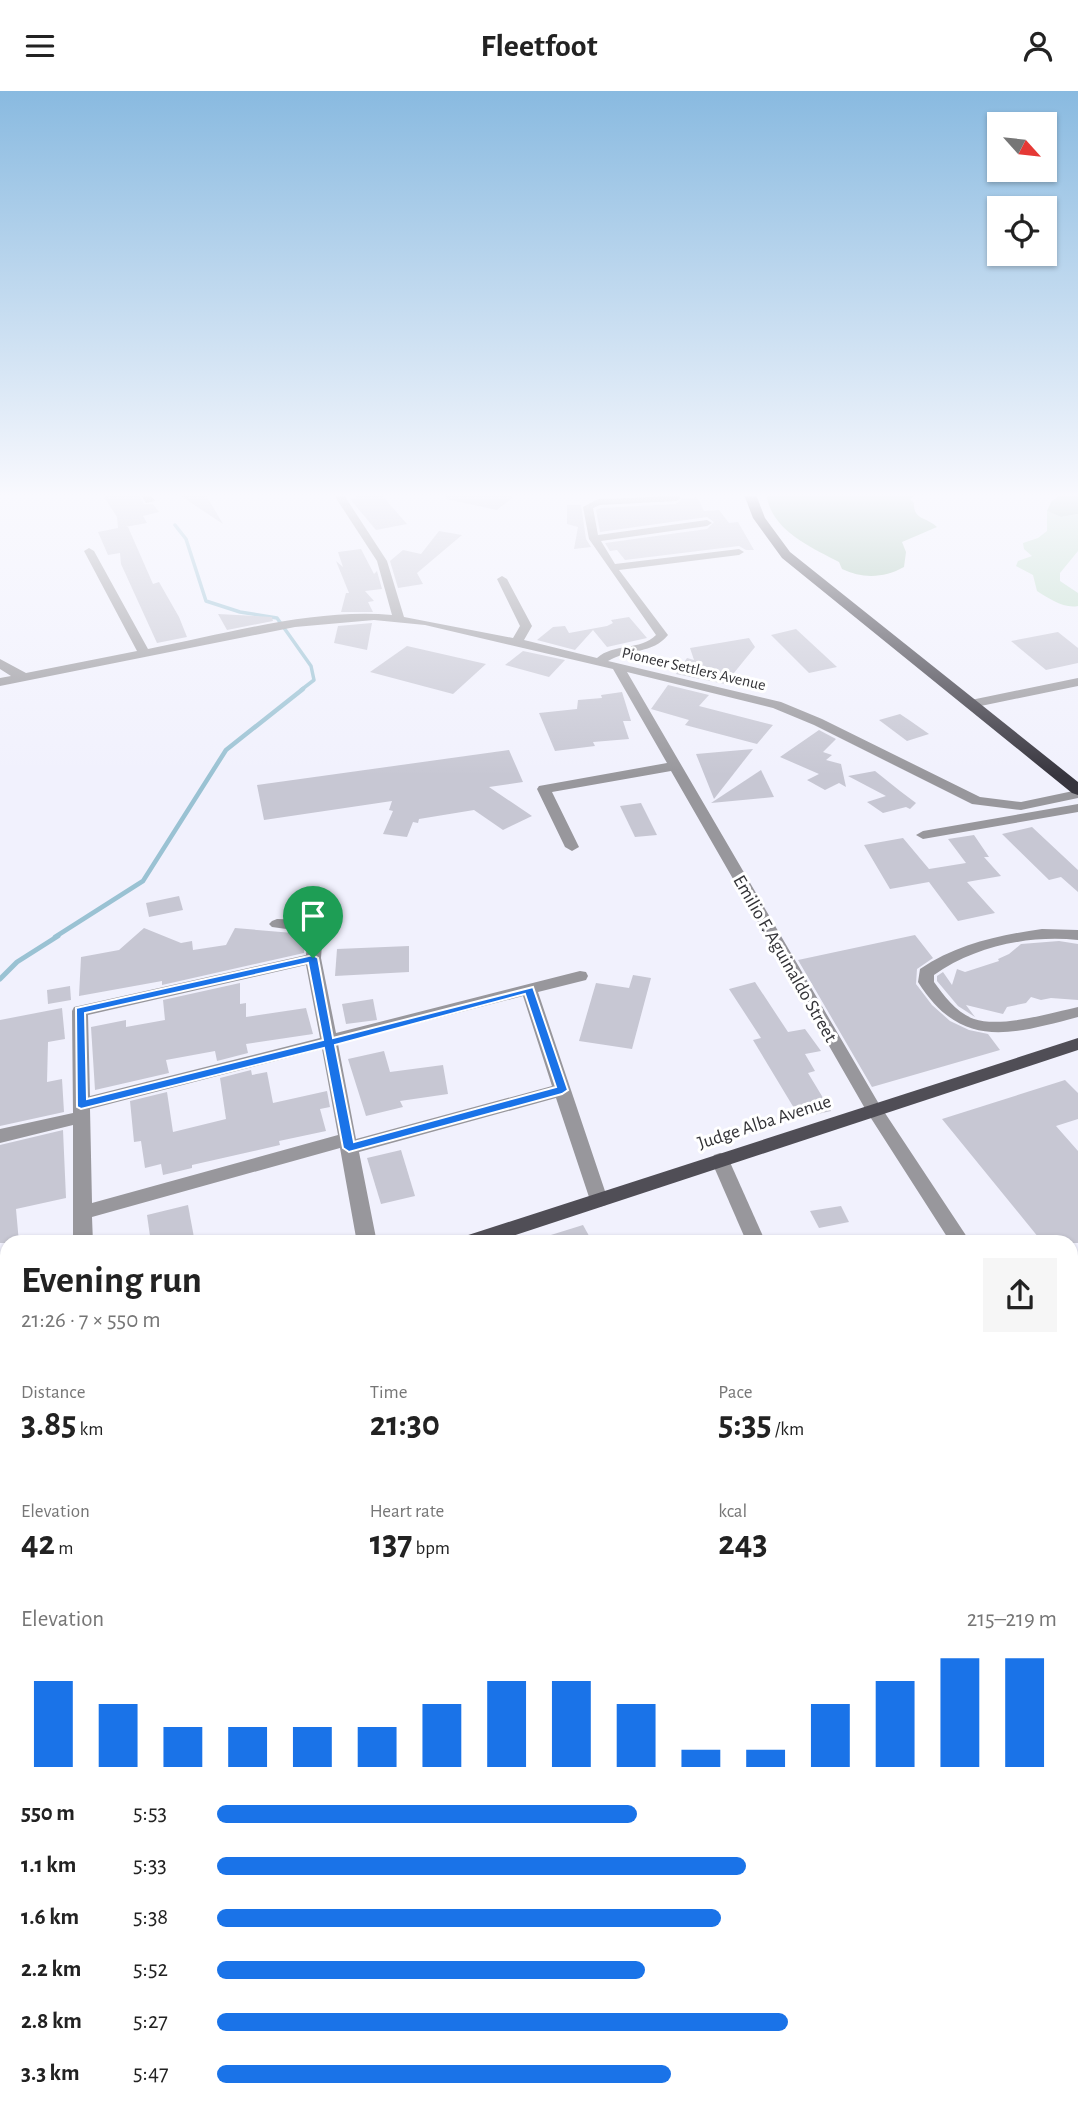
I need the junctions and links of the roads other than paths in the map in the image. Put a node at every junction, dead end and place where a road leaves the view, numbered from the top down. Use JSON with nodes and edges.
{"nodes":[{"id":1,"x":108,"y":587,"type":"edge"},
{"id":2,"x":390,"y":587,"type":"edge"},
{"id":3,"x":506,"y":587,"type":"edge"},
{"id":4,"x":626,"y":587,"type":"edge"},
{"id":5,"x":825,"y":587,"type":"edge"},
{"id":6,"x":399,"y":619,"type":"junction"},
{"id":7,"x":517,"y":642,"type":"junction"},
{"id":8,"x":145,"y":655,"type":"junction"},
{"id":9,"x":0,"y":663,"type":"edge"},
{"id":10,"x":599,"y":663,"type":"junction"},
{"id":11,"x":618,"y":668,"type":"junction"},
{"id":12,"x":25,"y":677,"type":"junction"},
{"id":13,"x":0,"y":682,"type":"edge"},
{"id":14,"x":1078,"y":682,"type":"edge"},
{"id":15,"x":971,"y":704,"type":"junction"},
{"id":16,"x":674,"y":765,"type":"junction"},
{"id":17,"x":1078,"y":792,"type":"edge"},
{"id":18,"x":1078,"y":808,"type":"edge"},
{"id":19,"x":923,"y":835,"type":"dead end"},
{"id":20,"x":572,"y":847,"type":"dead end"},
{"id":21,"x":276,"y":924,"type":"dead end"},
{"id":22,"x":1078,"y":935,"type":"edge"},
{"id":23,"x":313,"y":958,"type":"junction"},
{"id":24,"x":580,"y":976,"type":"dead end"},
{"id":25,"x":529,"y":990,"type":"junction"},
{"id":26,"x":1078,"y":1012,"type":"edge"},
{"id":27,"x":329,"y":1043,"type":"junction"},
{"id":28,"x":1078,"y":1044,"type":"edge"},
{"id":29,"x":562,"y":1090,"type":"junction"},
{"id":30,"x":873,"y":1108,"type":"junction"},
{"id":31,"x":81,"y":1111,"type":"junction"},
{"id":32,"x":0,"y":1136,"type":"edge"},
{"id":33,"x":348,"y":1143,"type":"junction"},
{"id":34,"x":720,"y":1160,"type":"junction"},
{"id":35,"x":600,"y":1199,"type":"junction"},
{"id":36,"x":82,"y":1213,"type":"junction"},
{"id":37,"x":83,"y":1235,"type":"edge"},
{"id":38,"x":365,"y":1235,"type":"edge"},
{"id":39,"x":490,"y":1235,"type":"edge"},
{"id":40,"x":754,"y":1235,"type":"edge"},
{"id":41,"x":957,"y":1235,"type":"edge"}],
"edges":[{"from":1,"to":8,"type":"street"},
{"from":2,"to":6,"type":"street"},
{"from":3,"to":7,"type":"street"},
{"from":4,"to":10,"type":"street"},
{"from":5,"to":15,"type":"highway"},
{"from":6,"to":7,"type":"street","name":"Pioneer Settlers Avenue"},
{"from":6,"to":8,"type":"street","name":"Pioneer Settlers Avenue"},
{"from":7,"to":10,"type":"street","name":"Pioneer Settlers Avenue"},
{"from":8,"to":12,"type":"street","name":"Pioneer Settlers Avenue"},
{"from":9,"to":12,"type":"street"},
{"from":10,"to":11,"type":"street","name":"Pioneer Settlers Avenue"},
{"from":11,"to":16,"type":"street","name":"Emilio F. Aguinaldo Street"},
{"from":11,"to":17,"type":"street","name":"Pioneer Settlers Avenue"},
{"from":12,"to":13,"type":"street","name":"Pioneer Settlers Avenue"},
{"from":14,"to":15,"type":"street"},
{"from":15,"to":17,"type":"highway"},
{"from":16,"to":20,"type":"street"},
{"from":16,"to":30,"type":"street","name":"Emilio F. Aguinaldo Street"},
{"from":18,"to":19,"type":"street"},
{"from":21,"to":23,"type":"street"},
{"from":22,"to":26,"type":"street"},
{"from":23,"to":27,"type":"street"},
{"from":23,"to":31,"type":"street"},
{"from":24,"to":25,"type":"street"},
{"from":25,"to":27,"type":"street"},
{"from":25,"to":29,"type":"street"},
{"from":27,"to":31,"type":"street"},
{"from":27,"to":33,"type":"street"},
{"from":28,"to":30,"type":"main road","name":"Judge Alba Avenue"},
{"from":29,"to":33,"type":"street"},
{"from":29,"to":35,"type":"street"},
{"from":30,"to":34,"type":"main road","name":"Judge Alba Avenue"},
{"from":30,"to":41,"type":"street","name":"Emilio F. Aguinaldo Street"},
{"from":31,"to":32,"type":"street"},
{"from":31,"to":36,"type":"street"},
{"from":33,"to":36,"type":"street"},
{"from":33,"to":38,"type":"street"},
{"from":34,"to":35,"type":"main road","name":"Judge Alba Avenue"},
{"from":34,"to":40,"type":"street"},
{"from":35,"to":39,"type":"main road","name":"Judge Alba Avenue"},
{"from":36,"to":37,"type":"street"}]}
